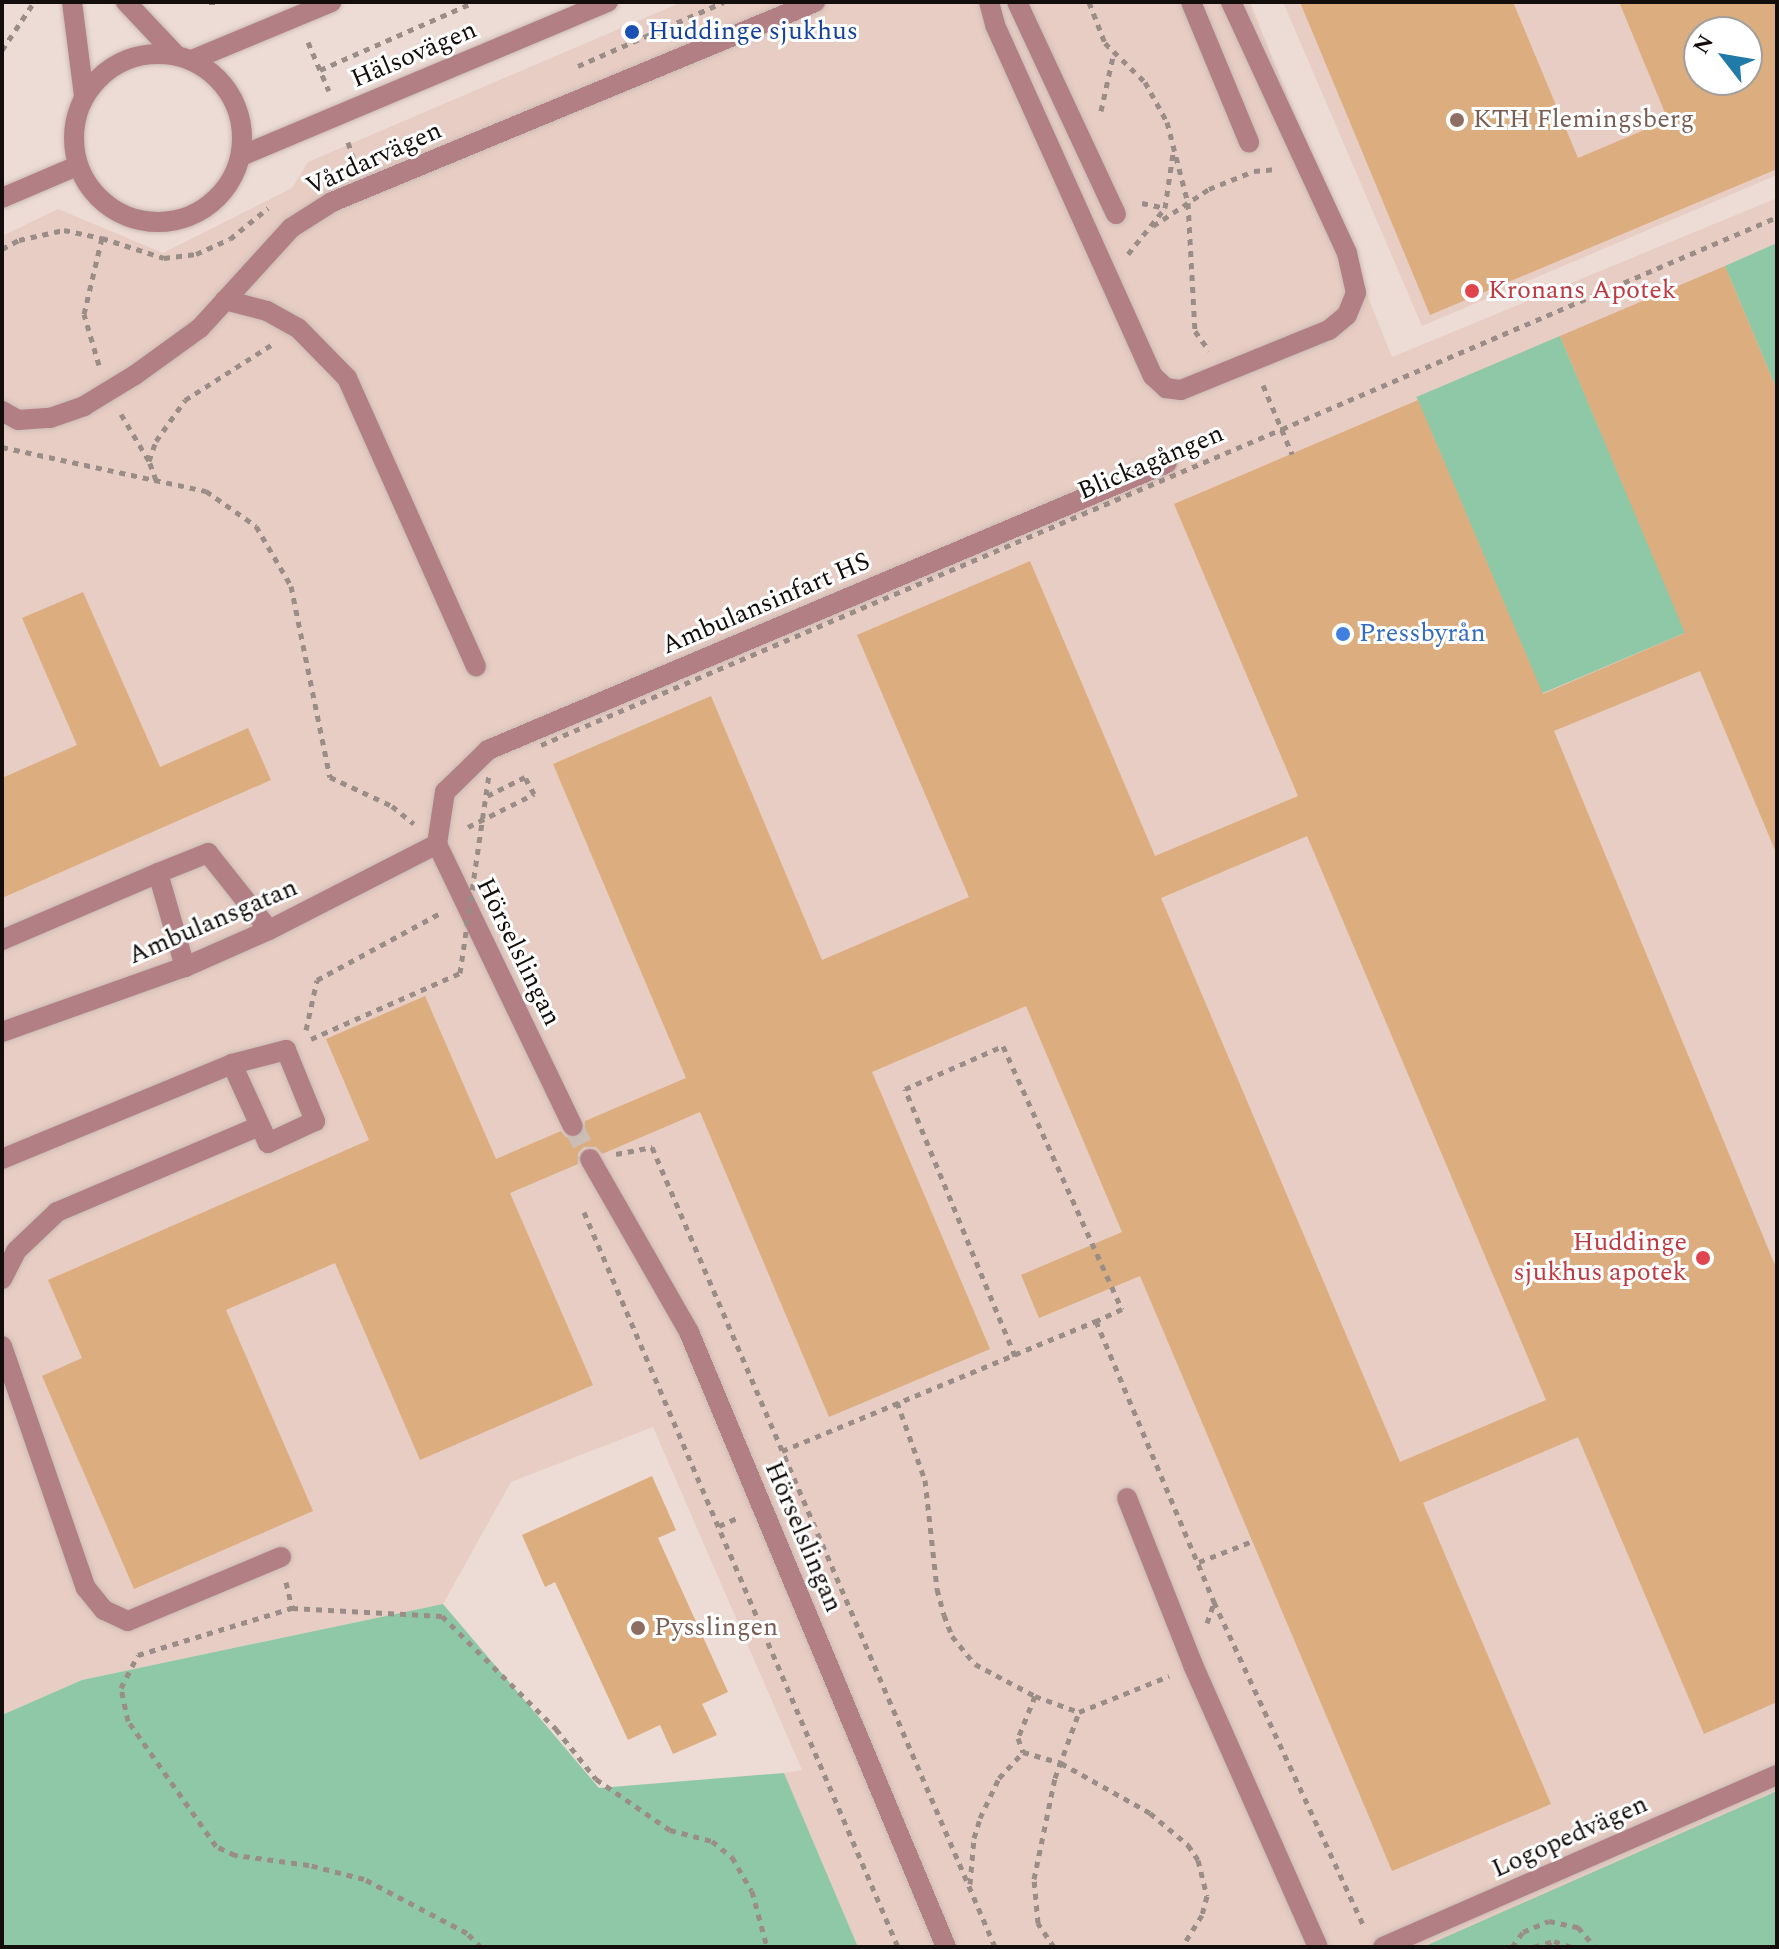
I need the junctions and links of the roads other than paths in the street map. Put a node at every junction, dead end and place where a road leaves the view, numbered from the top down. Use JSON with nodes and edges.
{"nodes":[{"id":1,"x":72,"y":2,"type":"edge"},
{"id":2,"x":126,"y":2,"type":"edge"},
{"id":3,"x":331,"y":2,"type":"edge"},
{"id":4,"x":608,"y":2,"type":"edge"},
{"id":5,"x":815,"y":2,"type":"edge"},
{"id":6,"x":989,"y":2,"type":"edge"},
{"id":7,"x":1017,"y":2,"type":"edge"},
{"id":8,"x":1191,"y":2,"type":"edge"},
{"id":9,"x":1231,"y":2,"type":"edge"},
{"id":10,"x":184,"y":57,"type":"junction"},
{"id":11,"x":84,"y":96,"type":"junction"},
{"id":12,"x":1249,"y":142,"type":"dead end"},
{"id":13,"x":241,"y":156,"type":"junction"},
{"id":14,"x":77,"y":166,"type":"junction"},
{"id":15,"x":2,"y":198,"type":"edge"},
{"id":16,"x":1116,"y":214,"type":"dead end"},
{"id":17,"x":225,"y":300,"type":"junction"},
{"id":18,"x":2,"y":411,"type":"edge"},
{"id":19,"x":1167,"y":463,"type":"dead end"},
{"id":20,"x":476,"y":666,"type":"dead end"},
{"id":21,"x":437,"y":844,"type":"junction"},
{"id":22,"x":158,"y":873,"type":"junction"},
{"id":23,"x":269,"y":930,"type":"junction"},
{"id":24,"x":2,"y":940,"type":"edge"},
{"id":25,"x":185,"y":967,"type":"junction"},
{"id":26,"x":2,"y":1032,"type":"edge"},
{"id":27,"x":232,"y":1064,"type":"junction"},
{"id":28,"x":260,"y":1126,"type":"junction"},
{"id":29,"x":573,"y":1126,"type":"tunnel mouth"},
{"id":30,"x":2,"y":1159,"type":"edge"},
{"id":31,"x":590,"y":1159,"type":"tunnel mouth"},
{"id":32,"x":2,"y":1279,"type":"edge"},
{"id":33,"x":2,"y":1346,"type":"edge"},
{"id":34,"x":1127,"y":1498,"type":"dead end"},
{"id":35,"x":281,"y":1557,"type":"dead end"},
{"id":36,"x":1777,"y":1775,"type":"edge"},
{"id":37,"x":946,"y":1947,"type":"edge"},
{"id":38,"x":1318,"y":1947,"type":"edge"},
{"id":39,"x":1383,"y":1947,"type":"edge"}],
"edges":[{"from":1,"to":11,"type":"street"},
{"from":2,"to":10,"type":"street"},
{"from":3,"to":10,"type":"street"},
{"from":4,"to":13,"type":"street","name":"Hälsovägen"},
{"from":5,"to":17,"type":"street","name":"Vårdarvägen"},
{"from":6,"to":9,"type":"street"},
{"from":7,"to":16,"type":"street"},
{"from":8,"to":12,"type":"street"},
{"from":10,"to":11,"type":"street"},
{"from":10,"to":13,"type":"street"},
{"from":11,"to":14,"type":"street"},
{"from":13,"to":14,"type":"street"},
{"from":14,"to":15,"type":"street"},
{"from":17,"to":18,"type":"street","name":"Vårdarvägen"},
{"from":17,"to":20,"type":"street"},
{"from":19,"to":21,"type":"street","name":"Ambulansinfart HS"},
{"from":21,"to":23,"type":"street","name":"Ambulansgatan"},
{"from":21,"to":29,"type":"street","name":"Hörselslingan"},
{"from":22,"to":23,"type":"street"},
{"from":22,"to":24,"type":"street"},
{"from":22,"to":25,"type":"street"},
{"from":23,"to":25,"type":"street","name":"Ambulansgatan"},
{"from":25,"to":26,"type":"street","name":"Ambulansgatan"},
{"from":27,"to":28,"type":"street"},
{"from":27,"to":28,"type":"street"},
{"from":27,"to":30,"type":"street"},
{"from":28,"to":32,"type":"street"},
{"from":31,"to":37,"type":"street","name":"Hörselslingan"},
{"from":33,"to":35,"type":"street"},
{"from":34,"to":38,"type":"street"},
{"from":36,"to":39,"type":"street","name":"Logopedvägen"}]}
